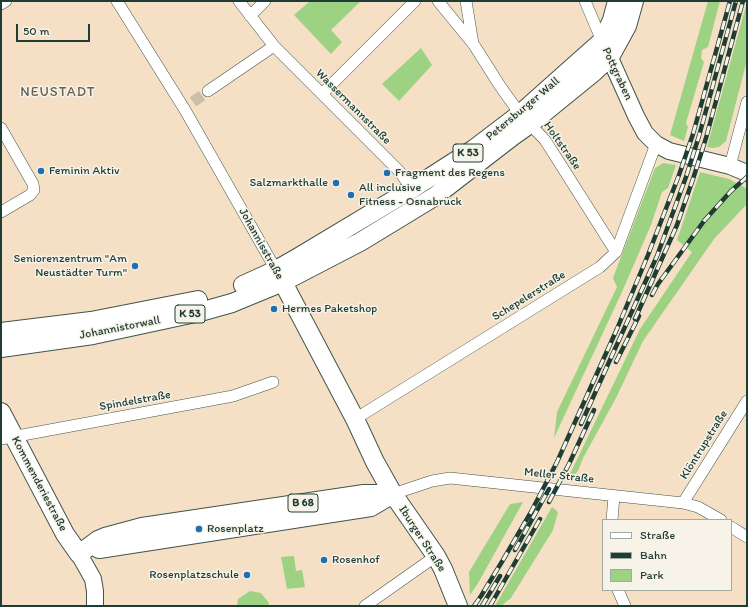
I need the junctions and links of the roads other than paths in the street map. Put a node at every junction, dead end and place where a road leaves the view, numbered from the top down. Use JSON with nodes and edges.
{"nodes":[{"id":1,"x":6,"y":1,"type":"edge"},
{"id":2,"x":117,"y":1,"type":"edge"},
{"id":3,"x":239,"y":1,"type":"edge"},
{"id":4,"x":265,"y":1,"type":"edge"},
{"id":5,"x":415,"y":1,"type":"edge"},
{"id":6,"x":438,"y":1,"type":"edge"},
{"id":7,"x":466,"y":1,"type":"edge"},
{"id":8,"x":584,"y":1,"type":"edge"},
{"id":9,"x":617,"y":1,"type":"edge"},
{"id":10,"x":634,"y":1,"type":"edge"},
{"id":11,"x":1,"y":4,"type":"edge"},
{"id":12,"x":250,"y":16,"type":"junction"},
{"id":13,"x":602,"y":41,"type":"junction"},
{"id":14,"x":474,"y":45,"type":"junction"},
{"id":15,"x":274,"y":46,"type":"junction"},
{"id":16,"x":610,"y":57,"type":"junction"},
{"id":17,"x":208,"y":91,"type":"tunnel mouth"},
{"id":18,"x":322,"y":94,"type":"junction"},
{"id":19,"x":194,"y":102,"type":"tunnel mouth"},
{"id":20,"x":747,"y":102,"type":"edge"},
{"id":21,"x":185,"y":110,"type":"junction"},
{"id":22,"x":525,"y":119,"type":"junction"},
{"id":23,"x":1,"y":128,"type":"edge"},
{"id":24,"x":656,"y":144,"type":"junction"},
{"id":25,"x":730,"y":166,"type":"junction"},
{"id":26,"x":747,"y":173,"type":"edge"},
{"id":27,"x":412,"y":189,"type":"junction"},
{"id":28,"x":1,"y":212,"type":"edge"},
{"id":29,"x":616,"y":252,"type":"junction"},
{"id":30,"x":280,"y":276,"type":"junction"},
{"id":31,"x":1,"y":332,"type":"edge"},
{"id":32,"x":1,"y":348,"type":"edge"},
{"id":33,"x":273,"y":382,"type":"dead end"},
{"id":34,"x":747,"y":401,"type":"edge"},
{"id":35,"x":1,"y":412,"type":"edge"},
{"id":36,"x":355,"y":419,"type":"junction"},
{"id":37,"x":7,"y":438,"type":"edge"},
{"id":38,"x":393,"y":494,"type":"junction"},
{"id":39,"x":614,"y":496,"type":"junction"},
{"id":40,"x":683,"y":503,"type":"junction"},
{"id":41,"x":612,"y":519,"type":"edge"},
{"id":42,"x":719,"y":519,"type":"edge"},
{"id":43,"x":732,"y":528,"type":"edge"},
{"id":44,"x":747,"y":537,"type":"edge"},
{"id":45,"x":79,"y":554,"type":"junction"},
{"id":46,"x":436,"y":556,"type":"junction"},
{"id":47,"x":618,"y":591,"type":"edge"},
{"id":48,"x":366,"y":605,"type":"edge"},
{"id":49,"x":95,"y":606,"type":"edge"},
{"id":50,"x":458,"y":606,"type":"edge"},
{"id":51,"x":625,"y":606,"type":"edge"}],
"edges":[{"from":1,"to":11,"type":"street"},
{"from":2,"to":21,"type":"street","name":"Johannisstraße"},
{"from":3,"to":12,"type":"street","name":"Wassermannstraße"},
{"from":4,"to":12,"type":"street"},
{"from":5,"to":18,"type":"street"},
{"from":6,"to":14,"type":"street","name":"Holtstraße"},
{"from":7,"to":14,"type":"street"},
{"from":8,"to":13,"type":"street","name":"Pottgraben"},
{"from":9,"to":13,"type":"main road"},
{"from":10,"to":16,"type":"main road"},
{"from":12,"to":15,"type":"street","name":"Wassermannstraße"},
{"from":13,"to":16,"type":"main road","name":"Pottgraben"},
{"from":13,"to":22,"type":"main road","name":"Petersburger Wall","number":"K 53"},
{"from":14,"to":22,"type":"street","name":"Holtstraße"},
{"from":15,"to":17,"type":"street"},
{"from":15,"to":18,"type":"street","name":"Wassermannstraße"},
{"from":16,"to":22,"type":"main road","name":"Petersburger Wall","number":"K 53"},
{"from":16,"to":24,"type":"main road","name":"Pottgraben"},
{"from":18,"to":27,"type":"street","name":"Wassermannstraße"},
{"from":19,"to":21,"type":"street"},
{"from":20,"to":25,"type":"street"},
{"from":21,"to":30,"type":"street","name":"Johannisstraße"},
{"from":22,"to":27,"type":"main road","name":"Petersburger Wall","number":"K 53"},
{"from":22,"to":29,"type":"street","name":"Holtstraße"},
{"from":22,"to":30,"type":"main road","name":"Petersburger Wall","number":"K 53"},
{"from":23,"to":28,"type":"street"},
{"from":24,"to":25,"type":"main road"},
{"from":24,"to":29,"type":"street","name":"Schepelerstraße"},
{"from":25,"to":26,"type":"main road"},
{"from":27,"to":30,"type":"main road","name":"Petersburger Wall","number":"K 53"},
{"from":29,"to":36,"type":"street","name":"Schepelerstraße"},
{"from":30,"to":31,"type":"main road","name":"Johannistorwall","number":"K 53"},
{"from":30,"to":32,"type":"main road","name":"Johannistorwall","number":"K 53"},
{"from":30,"to":36,"type":"main road","name":"Johannisstraße"},
{"from":33,"to":37,"type":"street","name":"Spindelstraße"},
{"from":34,"to":40,"type":"street","name":"Klöntrupstraße"},
{"from":35,"to":37,"type":"main road","name":"Kommenderiestraße"},
{"from":36,"to":38,"type":"main road","name":"Johannisstraße"},
{"from":37,"to":45,"type":"main road","name":"Kommenderiestraße"},
{"from":38,"to":39,"type":"street","name":"Meller Straße"},
{"from":38,"to":45,"type":"main road","number":"B 68"},
{"from":38,"to":46,"type":"main road","name":"Iburger Straße"},
{"from":39,"to":40,"type":"street","name":"Meller Straße"},
{"from":39,"to":41,"type":"street"},
{"from":40,"to":42,"type":"street","name":"Meller Straße"},
{"from":43,"to":44,"type":"street"},
{"from":45,"to":49,"type":"main road"},
{"from":46,"to":48,"type":"street"},
{"from":46,"to":50,"type":"main road","name":"Iburger Straße"},
{"from":47,"to":51,"type":"street"}]}
